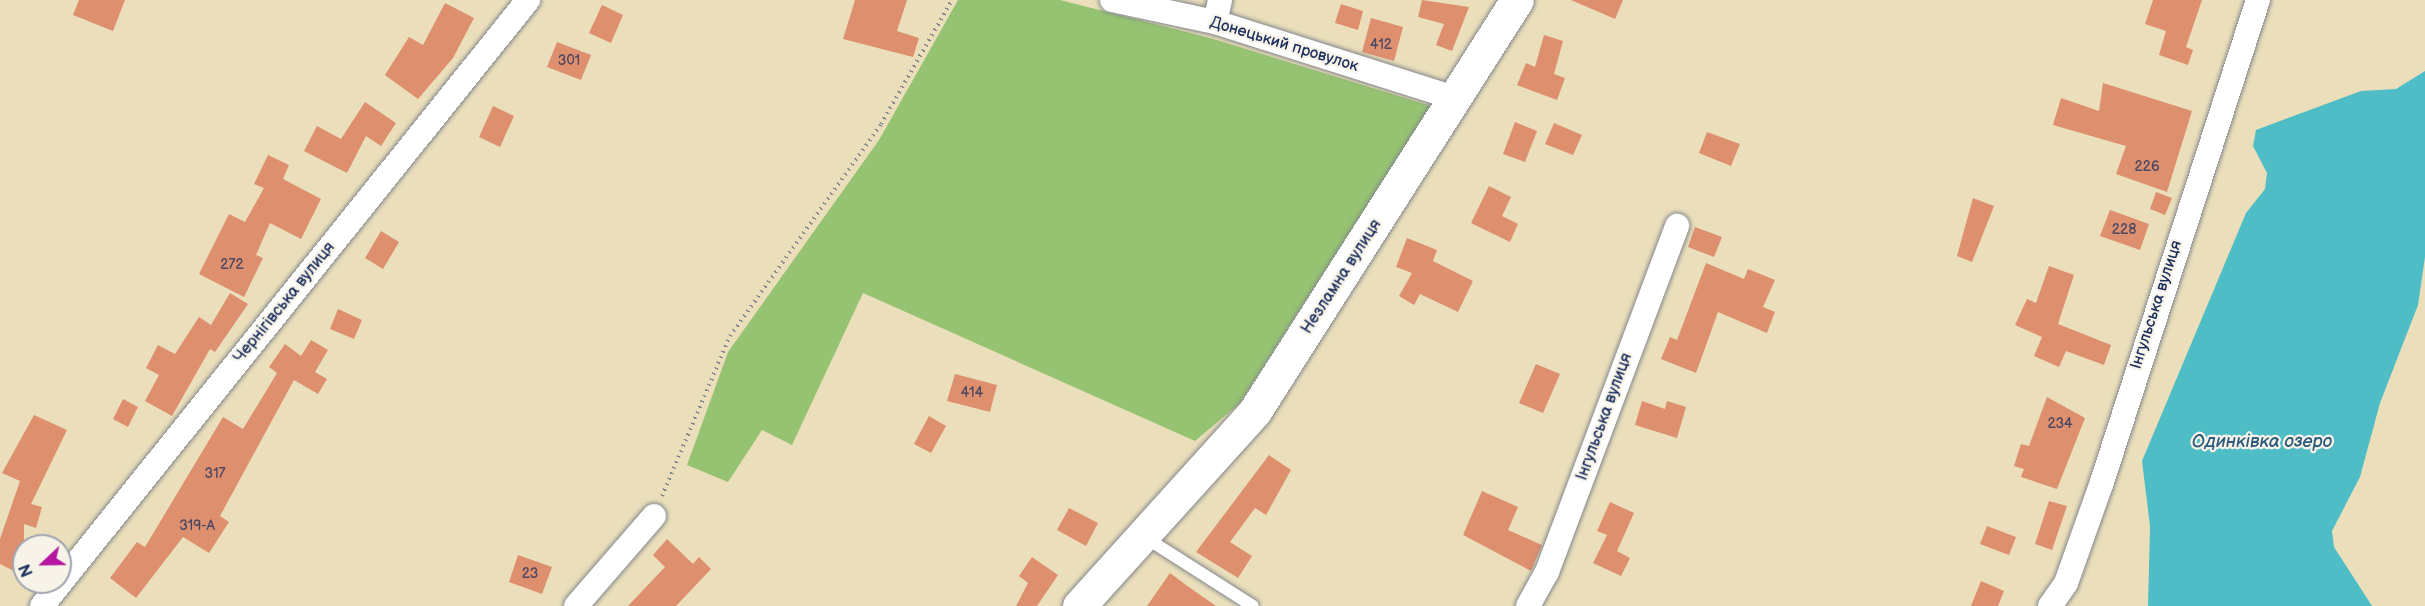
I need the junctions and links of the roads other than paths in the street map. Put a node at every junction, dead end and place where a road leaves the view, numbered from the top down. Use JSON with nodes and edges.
{"nodes":[{"id":1,"x":528,"y":0,"type":"edge"},
{"id":2,"x":1112,"y":0,"type":"edge"},
{"id":3,"x":1517,"y":0,"type":"edge"},
{"id":4,"x":2258,"y":0,"type":"edge"},
{"id":5,"x":1217,"y":11,"type":"edge"},
{"id":6,"x":1454,"y":98,"type":"junction"},
{"id":7,"x":1677,"y":226,"type":"dead end"},
{"id":8,"x":654,"y":516,"type":"road end"},
{"id":9,"x":1139,"y":534,"type":"junction"},
{"id":10,"x":42,"y":606,"type":"edge"},
{"id":11,"x":576,"y":606,"type":"edge"},
{"id":12,"x":1079,"y":606,"type":"edge"},
{"id":13,"x":1253,"y":606,"type":"edge"},
{"id":14,"x":1528,"y":606,"type":"edge"},
{"id":15,"x":2050,"y":606,"type":"edge"}],
"edges":[{"from":1,"to":10,"type":"street","name":"Чернігівська вулиця"},
{"from":2,"to":5,"type":"street","name":"Донецький провулок"},
{"from":3,"to":6,"type":"street","name":"Незламна вулиця"},
{"from":4,"to":15,"type":"street","name":"Інгульська вулиця"},
{"from":5,"to":6,"type":"street","name":"Донецький провулок"},
{"from":6,"to":9,"type":"street","name":"Незламна вулиця"},
{"from":7,"to":14,"type":"street","name":"Інгульська вулиця"},
{"from":8,"to":11,"type":"street"},
{"from":9,"to":12,"type":"street","name":"Незламна вулиця"},
{"from":9,"to":13,"type":"lane"}]}
